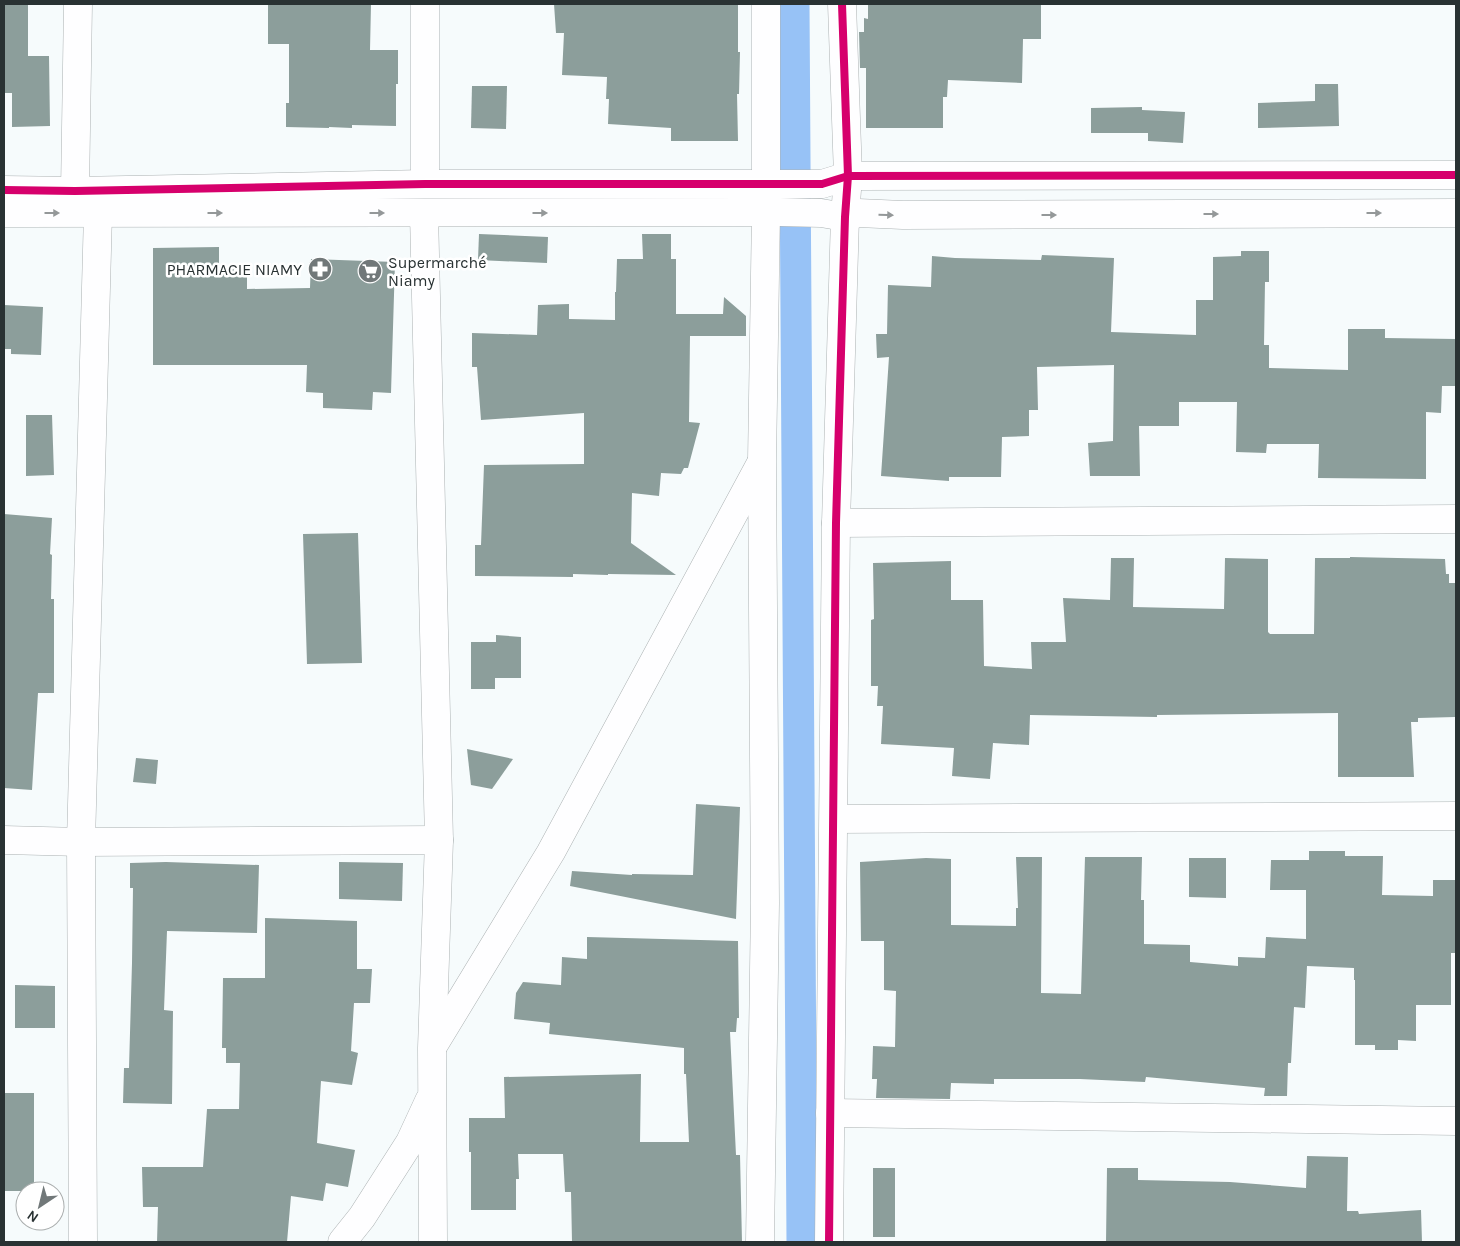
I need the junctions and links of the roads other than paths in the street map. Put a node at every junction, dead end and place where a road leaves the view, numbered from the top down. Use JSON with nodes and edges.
{"nodes":[{"id":1,"x":78,"y":4,"type":"edge"},
{"id":2,"x":425,"y":4,"type":"edge"},
{"id":3,"x":766,"y":4,"type":"edge"},
{"id":4,"x":842,"y":4,"type":"edge"},
{"id":5,"x":1456,"y":175,"type":"edge"},
{"id":6,"x":848,"y":176,"type":"junction"},
{"id":7,"x":425,"y":184,"type":"junction"},
{"id":8,"x":773,"y":184,"type":"junction"},
{"id":9,"x":4,"y":190,"type":"edge"},
{"id":10,"x":75,"y":191,"type":"junction"},
{"id":11,"x":773,"y":212,"type":"junction"},
{"id":12,"x":4,"y":213,"type":"edge"},
{"id":13,"x":424,"y":213,"type":"junction"},
{"id":14,"x":1456,"y":213,"type":"edge"},
{"id":15,"x":98,"y":214,"type":"junction"},
{"id":16,"x":833,"y":215,"type":"junction"},
{"id":17,"x":762,"y":461,"type":"junction"},
{"id":18,"x":1456,"y":519,"type":"edge"},
{"id":19,"x":836,"y":523,"type":"junction"},
{"id":20,"x":1456,"y":816,"type":"edge"},
{"id":21,"x":834,"y":818,"type":"junction"},
{"id":22,"x":4,"y":840,"type":"edge"},
{"id":23,"x":439,"y":840,"type":"junction"},
{"id":24,"x":81,"y":842,"type":"junction"},
{"id":25,"x":432,"y":1048,"type":"junction"},
{"id":26,"x":432,"y":1094,"type":"junction"},
{"id":27,"x":830,"y":1113,"type":"junction"},
{"id":28,"x":1456,"y":1121,"type":"edge"},
{"id":29,"x":83,"y":1242,"type":"edge"},
{"id":30,"x":342,"y":1242,"type":"edge"},
{"id":31,"x":433,"y":1242,"type":"edge"},
{"id":32,"x":760,"y":1242,"type":"edge"},
{"id":33,"x":829,"y":1242,"type":"edge"}],
"edges":[{"from":1,"to":10,"type":"street"},
{"from":2,"to":7,"type":"street"},
{"from":3,"to":8,"type":"street"},
{"from":4,"to":6,"type":"street"},
{"from":5,"to":6,"type":"street"},
{"from":6,"to":8,"type":"street"},
{"from":6,"to":16,"type":"street"},
{"from":7,"to":8,"type":"street"},
{"from":7,"to":10,"type":"street"},
{"from":8,"to":11,"type":"street"},
{"from":9,"to":10,"type":"street"},
{"from":13,"to":11,"type":"street","one_way":true},
{"from":11,"to":16,"type":"street"},
{"from":11,"to":17,"type":"street"},
{"from":12,"to":15,"type":"street","one_way":true},
{"from":15,"to":13,"type":"street","one_way":true},
{"from":13,"to":23,"type":"street"},
{"from":16,"to":14,"type":"street","one_way":true},
{"from":15,"to":24,"type":"street"},
{"from":16,"to":19,"type":"street"},
{"from":17,"to":25,"type":"street"},
{"from":17,"to":32,"type":"street"},
{"from":18,"to":19,"type":"street"},
{"from":19,"to":21,"type":"street"},
{"from":20,"to":21,"type":"street"},
{"from":21,"to":27,"type":"street"},
{"from":22,"to":24,"type":"street"},
{"from":23,"to":24,"type":"street"},
{"from":23,"to":25,"type":"street"},
{"from":24,"to":29,"type":"street"},
{"from":25,"to":26,"type":"street"},
{"from":26,"to":30,"type":"street"},
{"from":26,"to":31,"type":"street"},
{"from":27,"to":28,"type":"street"},
{"from":27,"to":33,"type":"street"}]}
